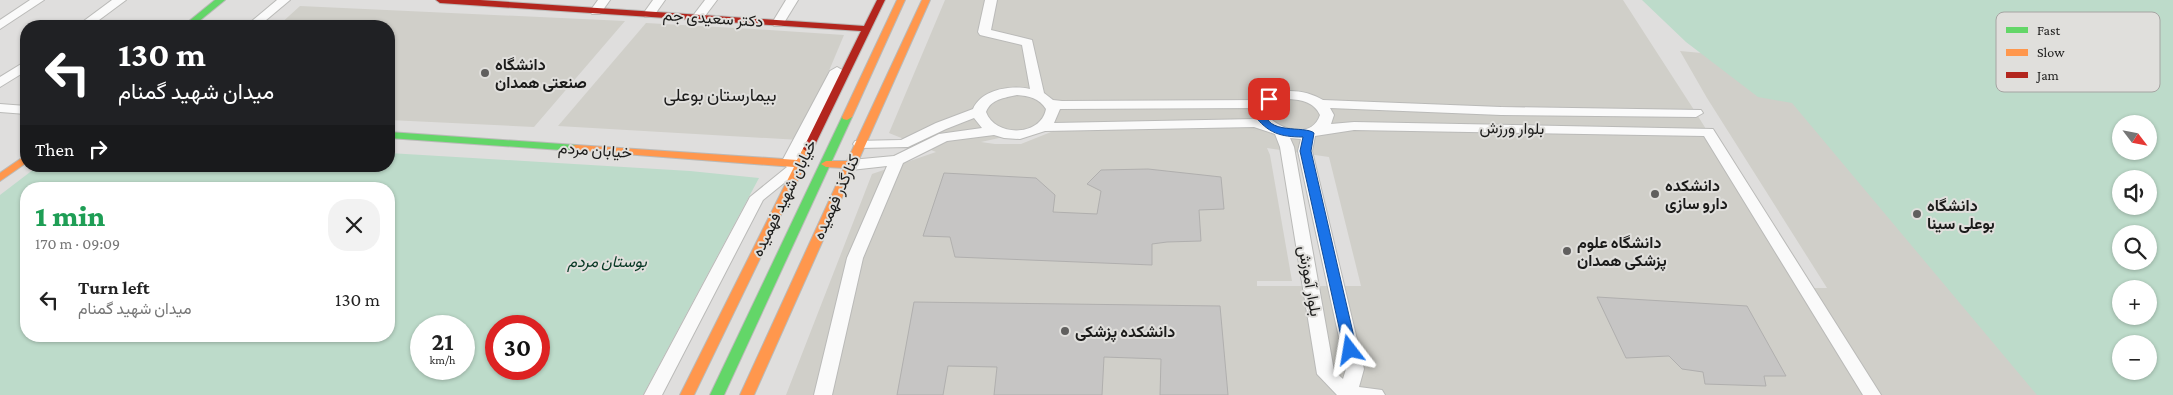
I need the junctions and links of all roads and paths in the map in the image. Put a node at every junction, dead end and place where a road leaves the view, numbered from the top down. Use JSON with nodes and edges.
{"nodes":[{"id":1,"x":38,"y":0,"type":"edge"},
{"id":2,"x":120,"y":0,"type":"edge"},
{"id":3,"x":220,"y":0,"type":"edge"},
{"id":4,"x":284,"y":0,"type":"edge"},
{"id":5,"x":440,"y":0,"type":"edge"},
{"id":6,"x":604,"y":0,"type":"edge"},
{"id":7,"x":660,"y":0,"type":"edge"},
{"id":8,"x":710,"y":0,"type":"edge"},
{"id":9,"x":792,"y":0,"type":"edge"},
{"id":10,"x":881,"y":0,"type":"edge"},
{"id":11,"x":901,"y":0,"type":"edge"},
{"id":12,"x":926,"y":0,"type":"edge"},
{"id":13,"x":991,"y":0,"type":"edge"},
{"id":14,"x":494,"y":2,"type":"edge"},
{"id":15,"x":548,"y":4,"type":"edge"},
{"id":16,"x":596,"y":10,"type":"junction"},
{"id":17,"x":649,"y":14,"type":"junction"},
{"id":18,"x":698,"y":17,"type":"junction"},
{"id":19,"x":91,"y":20,"type":"edge"},
{"id":20,"x":195,"y":20,"type":"edge"},
{"id":21,"x":259,"y":20,"type":"edge"},
{"id":22,"x":778,"y":23,"type":"junction"},
{"id":23,"x":0,"y":25,"type":"edge"},
{"id":24,"x":863,"y":28,"type":"junction"},
{"id":25,"x":20,"y":69,"type":"edge"},
{"id":26,"x":0,"y":83,"type":"edge"},
{"id":27,"x":1038,"y":94,"type":"junction"},
{"id":28,"x":1050,"y":103,"type":"junction"},
{"id":29,"x":1262,"y":104,"type":"junction"},
{"id":30,"x":1320,"y":104,"type":"junction"},
{"id":31,"x":0,"y":108,"type":"edge"},
{"id":32,"x":20,"y":110,"type":"edge"},
{"id":33,"x":979,"y":112,"type":"junction"},
{"id":34,"x":1696,"y":112,"type":"dead end"},
{"id":35,"x":1042,"y":127,"type":"junction"},
{"id":36,"x":993,"y":131,"type":"junction"},
{"id":37,"x":1278,"y":131,"type":"junction"},
{"id":38,"x":1313,"y":132,"type":"junction"},
{"id":39,"x":395,"y":135,"type":"edge"},
{"id":40,"x":860,"y":144,"type":"junction"},
{"id":41,"x":20,"y":151,"type":"edge"},
{"id":42,"x":897,"y":160,"type":"junction"},
{"id":43,"x":20,"y":163,"type":"edge"},
{"id":44,"x":794,"y":163,"type":"junction"},
{"id":45,"x":826,"y":164,"type":"junction"},
{"id":46,"x":851,"y":165,"type":"junction"},
{"id":47,"x":0,"y":166,"type":"edge"},
{"id":48,"x":0,"y":178,"type":"edge"},
{"id":49,"x":1309,"y":274,"type":"junction"},
{"id":50,"x":1332,"y":275,"type":"junction"},
{"id":51,"x":1348,"y":394,"type":"edge"},
{"id":52,"x":653,"y":395,"type":"edge"},
{"id":53,"x":687,"y":395,"type":"edge"},
{"id":54,"x":717,"y":395,"type":"edge"},
{"id":55,"x":747,"y":395,"type":"edge"},
{"id":56,"x":823,"y":395,"type":"edge"},
{"id":57,"x":1376,"y":395,"type":"edge"},
{"id":58,"x":1872,"y":395,"type":"edge"}],
"edges":[{"from":1,"to":23,"type":"street"},
{"from":2,"to":19,"type":"street"},
{"from":3,"to":20,"type":"street"},
{"from":4,"to":21,"type":"street"},
{"from":5,"to":14,"type":"street","name":"دکتر سعیدی جم"},
{"from":6,"to":16,"type":"street"},
{"from":7,"to":17,"type":"street"},
{"from":8,"to":18,"type":"street"},
{"from":9,"to":22,"type":"street"},
{"from":10,"to":24,"type":"street"},
{"from":11,"to":45,"type":"street","name":"خیابان شهید فهمیده"},
{"from":12,"to":40,"type":"street","name":"کنارگذر فهمیده"},
{"from":13,"to":27,"type":"street"},
{"from":14,"to":15,"type":"street","name":"دکتر سعیدی جم"},
{"from":15,"to":16,"type":"street","name":"دکتر سعیدی جم"},
{"from":16,"to":17,"type":"street","name":"دکتر سعیدی جم"},
{"from":17,"to":18,"type":"street","name":"دکتر سعیدی جم"},
{"from":18,"to":22,"type":"street","name":"دکتر سعیدی جم"},
{"from":22,"to":24,"type":"street","name":"دکتر سعیدی جم"},
{"from":24,"to":44,"type":"street"},
{"from":25,"to":26,"type":"street"},
{"from":27,"to":28,"type":"street"},
{"from":27,"to":33,"type":"street"},
{"from":28,"to":29,"type":"street"},
{"from":28,"to":35,"type":"street"},
{"from":29,"to":30,"type":"street"},
{"from":29,"to":37,"type":"street"},
{"from":30,"to":34,"type":"street","name":"بلوار ورزش"},
{"from":30,"to":38,"type":"street"},
{"from":31,"to":32,"type":"street"},
{"from":33,"to":36,"type":"street"},
{"from":33,"to":40,"type":"street"},
{"from":35,"to":36,"type":"street"},
{"from":35,"to":37,"type":"street"},
{"from":36,"to":42,"type":"street"},
{"from":37,"to":38,"type":"street"},
{"from":37,"to":49,"type":"street","name":"بلوار آموزش"},
{"from":38,"to":50,"type":"street","name":"بلوار آموزش"},
{"from":38,"to":58,"type":"street","name":"بلوار ورزش"},
{"from":39,"to":44,"type":"street","name":"خیابان مردم"},
{"from":40,"to":46,"type":"street","name":"کنارگذر فهمیده"},
{"from":41,"to":47,"type":"street"},
{"from":42,"to":46,"type":"street"},
{"from":42,"to":56,"type":"street"},
{"from":43,"to":48,"type":"street"},
{"from":44,"to":52,"type":"street"},
{"from":44,"to":53,"type":"street","name":"خیابان شهید فهمیده"},
{"from":45,"to":46,"type":"street"},
{"from":45,"to":54,"type":"street","name":"خیابان شهید فهمیده"},
{"from":46,"to":55,"type":"street","name":"کنارگذر فهمیده"},
{"from":49,"to":50,"type":"street"},
{"from":49,"to":51,"type":"street","name":"بلوار آموزش"},
{"from":50,"to":51,"type":"street","name":"بلوار آموزش"},
{"from":51,"to":57,"type":"street"}]}
